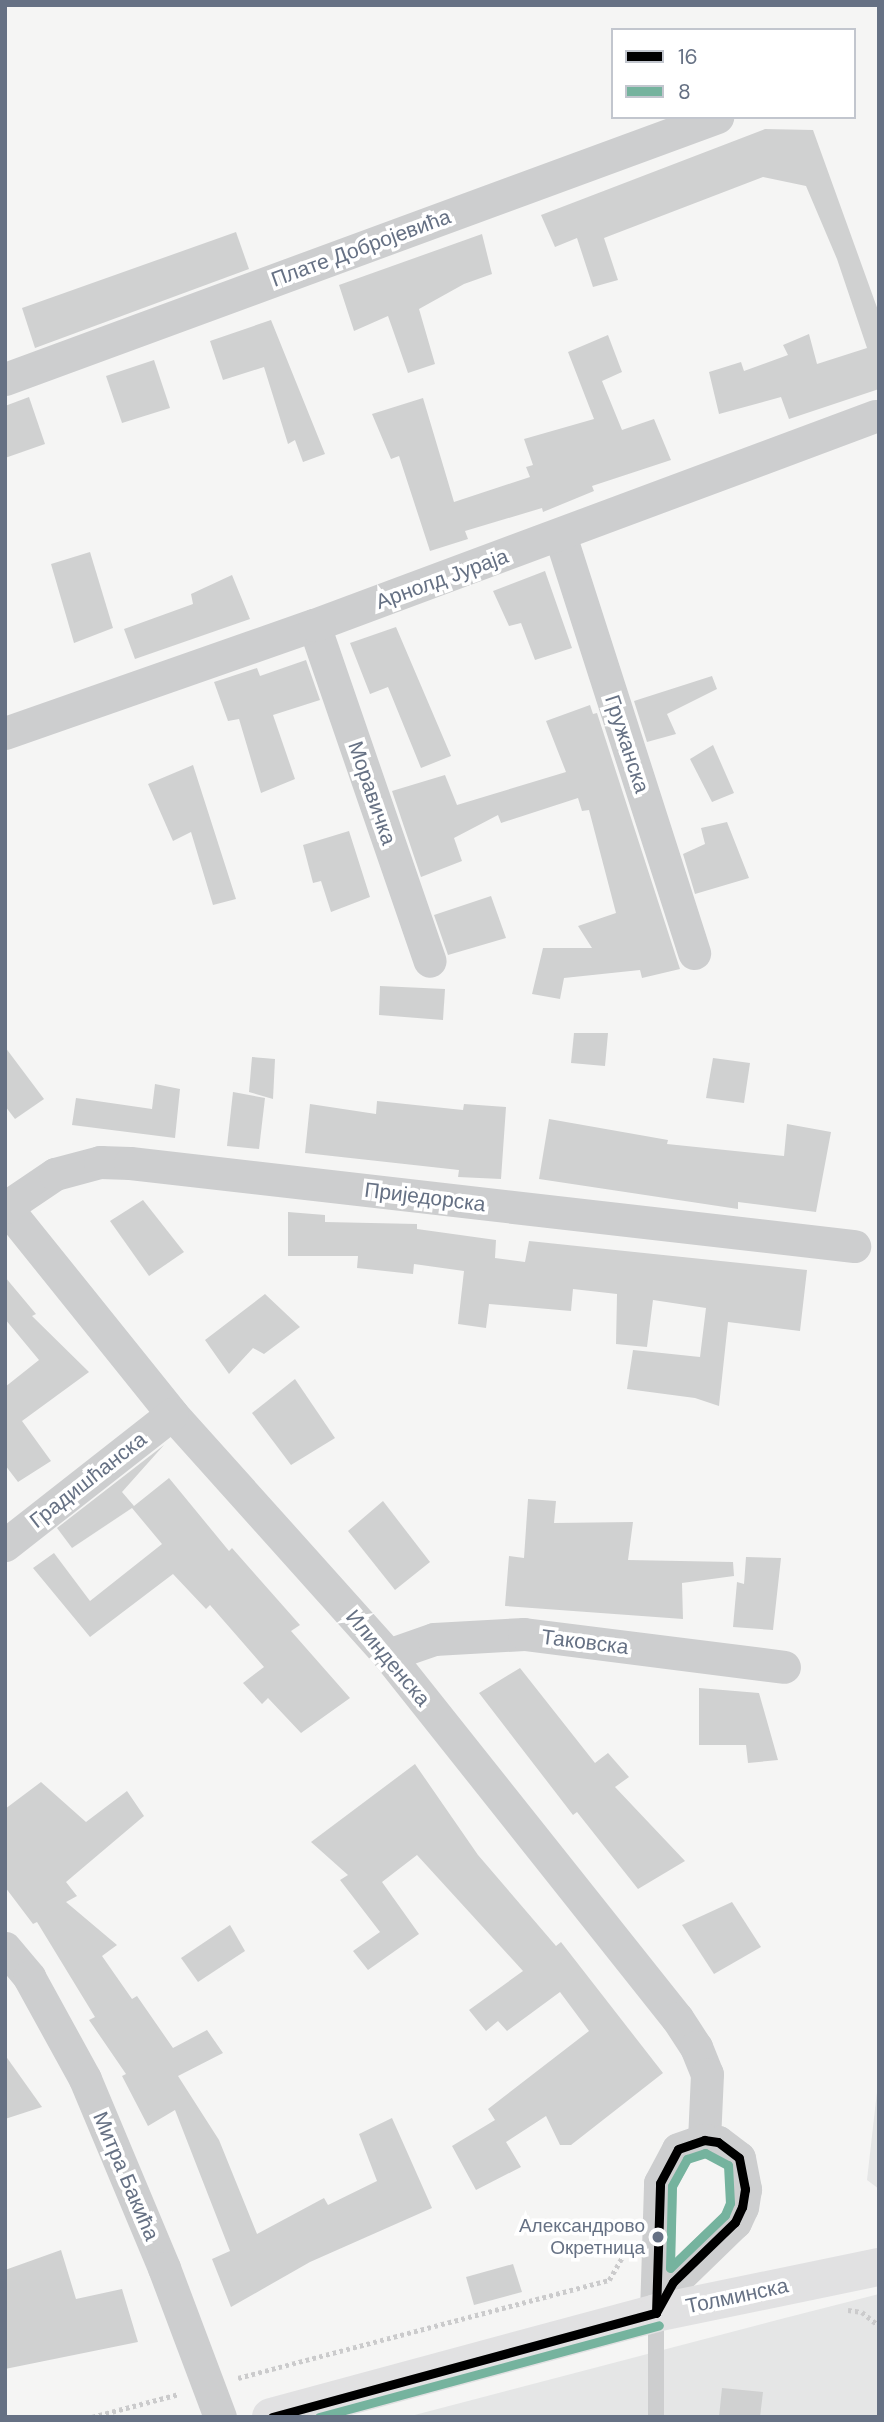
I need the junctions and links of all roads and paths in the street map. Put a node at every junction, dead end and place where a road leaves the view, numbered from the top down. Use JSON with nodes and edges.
{"nodes":[{"id":1,"x":712,"y":119,"type":"edge"},
{"id":2,"x":5,"y":379,"type":"edge"},
{"id":3,"x":875,"y":416,"type":"dead end"},
{"id":4,"x":560,"y":535,"type":"junction"},
{"id":5,"x":314,"y":625,"type":"junction"},
{"id":6,"x":5,"y":733,"type":"edge"},
{"id":7,"x":694,"y":953,"type":"dead end"},
{"id":8,"x":430,"y":961,"type":"dead end"},
{"id":9,"x":5,"y":1207,"type":"edge"},
{"id":10,"x":854,"y":1246,"type":"dead end"},
{"id":11,"x":172,"y":1415,"type":"junction"},
{"id":12,"x":5,"y":1545,"type":"edge"},
{"id":13,"x":388,"y":1655,"type":"junction"},
{"id":14,"x":784,"y":1667,"type":"dead end"},
{"id":15,"x":5,"y":1948,"type":"edge"},
{"id":16,"x":704,"y":2140,"type":"junction"},
{"id":17,"x":627,"y":2248,"type":"dead end"},
{"id":18,"x":879,"y":2267,"type":"edge"},
{"id":19,"x":656,"y":2313,"type":"junction"},
{"id":20,"x":209,"y":2386,"type":"junction"},
{"id":21,"x":92,"y":2417,"type":"edge"},
{"id":22,"x":220,"y":2417,"type":"edge"},
{"id":23,"x":271,"y":2417,"type":"edge"},
{"id":24,"x":656,"y":2417,"type":"edge"}],
"edges":[{"from":1,"to":2,"type":"street","name":"Плате Добројевића"},
{"from":3,"to":4,"type":"street","name":"Арнолд Јураја"},
{"from":4,"to":5,"type":"street","name":"Арнолд Јураја"},
{"from":4,"to":7,"type":"street","name":"Гружанска"},
{"from":5,"to":6,"type":"street","name":"Арнолд Јураја"},
{"from":5,"to":8,"type":"street","name":"Моравичка"},
{"from":9,"to":10,"type":"street","name":"Приједорска"},
{"from":9,"to":11,"type":"street","name":"Илинденска"},
{"from":11,"to":12,"type":"street","name":"Градишћанска"},
{"from":11,"to":13,"type":"street","name":"Илинденска"},
{"from":13,"to":14,"type":"street","name":"Таковска"},
{"from":13,"to":16,"type":"street","name":"Илинденска"},
{"from":15,"to":20,"type":"street","name":"Митра Бакића"},
{"from":16,"to":19,"type":"street"},
{"from":16,"to":19,"type":"street"},
{"from":17,"to":20,"type":"path"},
{"from":18,"to":19,"type":"street","name":"Толминска"},
{"from":19,"to":23,"type":"street","name":"Толминска"},
{"from":19,"to":24,"type":"lane"},
{"from":20,"to":21,"type":"path"},
{"from":20,"to":22,"type":"street","name":"Митра Бакића"}]}
